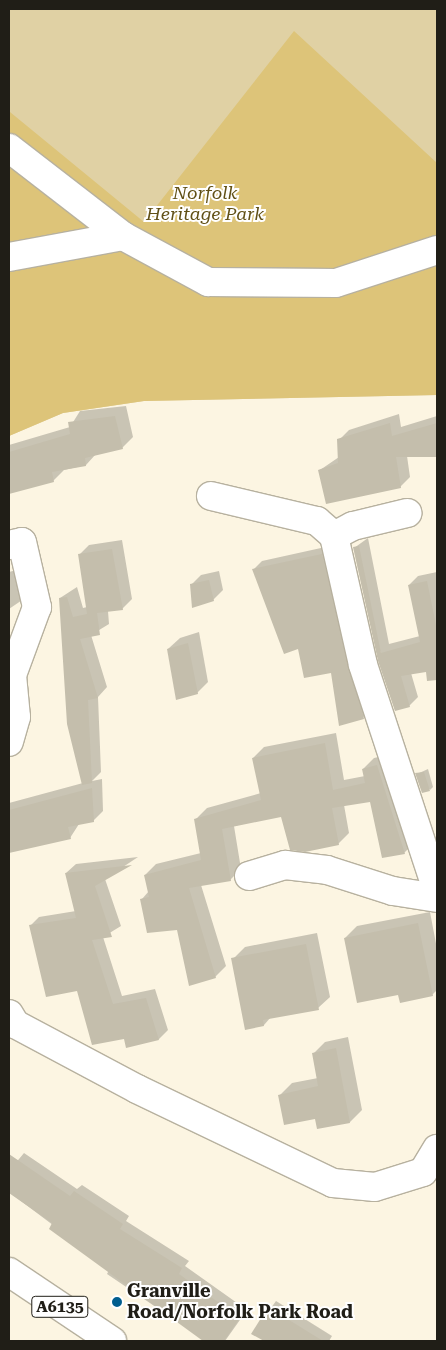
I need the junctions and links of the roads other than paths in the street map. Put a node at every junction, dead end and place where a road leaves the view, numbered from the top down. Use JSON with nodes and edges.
{"nodes":[{"id":1,"x":9,"y":148,"type":"edge"},
{"id":2,"x":123,"y":236,"type":"junction"},
{"id":3,"x":437,"y":250,"type":"edge"},
{"id":4,"x":9,"y":257,"type":"edge"},
{"id":5,"x":211,"y":496,"type":"dead end"},
{"id":6,"x":407,"y":513,"type":"dead end"},
{"id":7,"x":334,"y":536,"type":"junction"},
{"id":8,"x":9,"y":545,"type":"edge"},
{"id":9,"x":9,"y":742,"type":"edge"},
{"id":10,"x":249,"y":876,"type":"dead end"},
{"id":11,"x":437,"y":890,"type":"edge"},
{"id":12,"x":437,"y":898,"type":"edge"},
{"id":13,"x":9,"y":1014,"type":"edge"},
{"id":14,"x":432,"y":1170,"type":"edge"},
{"id":15,"x":9,"y":1272,"type":"edge"},
{"id":16,"x":112,"y":1341,"type":"edge"}],
"edges":[{"from":1,"to":2,"type":"main road"},
{"from":2,"to":3,"type":"main road"},
{"from":2,"to":4,"type":"main road"},
{"from":5,"to":7,"type":"main road"},
{"from":6,"to":7,"type":"main road"},
{"from":7,"to":11,"type":"main road"},
{"from":8,"to":9,"type":"main road"},
{"from":10,"to":12,"type":"main road"},
{"from":13,"to":14,"type":"main road"},
{"from":15,"to":16,"type":"main road","number":"A6135"}]}
